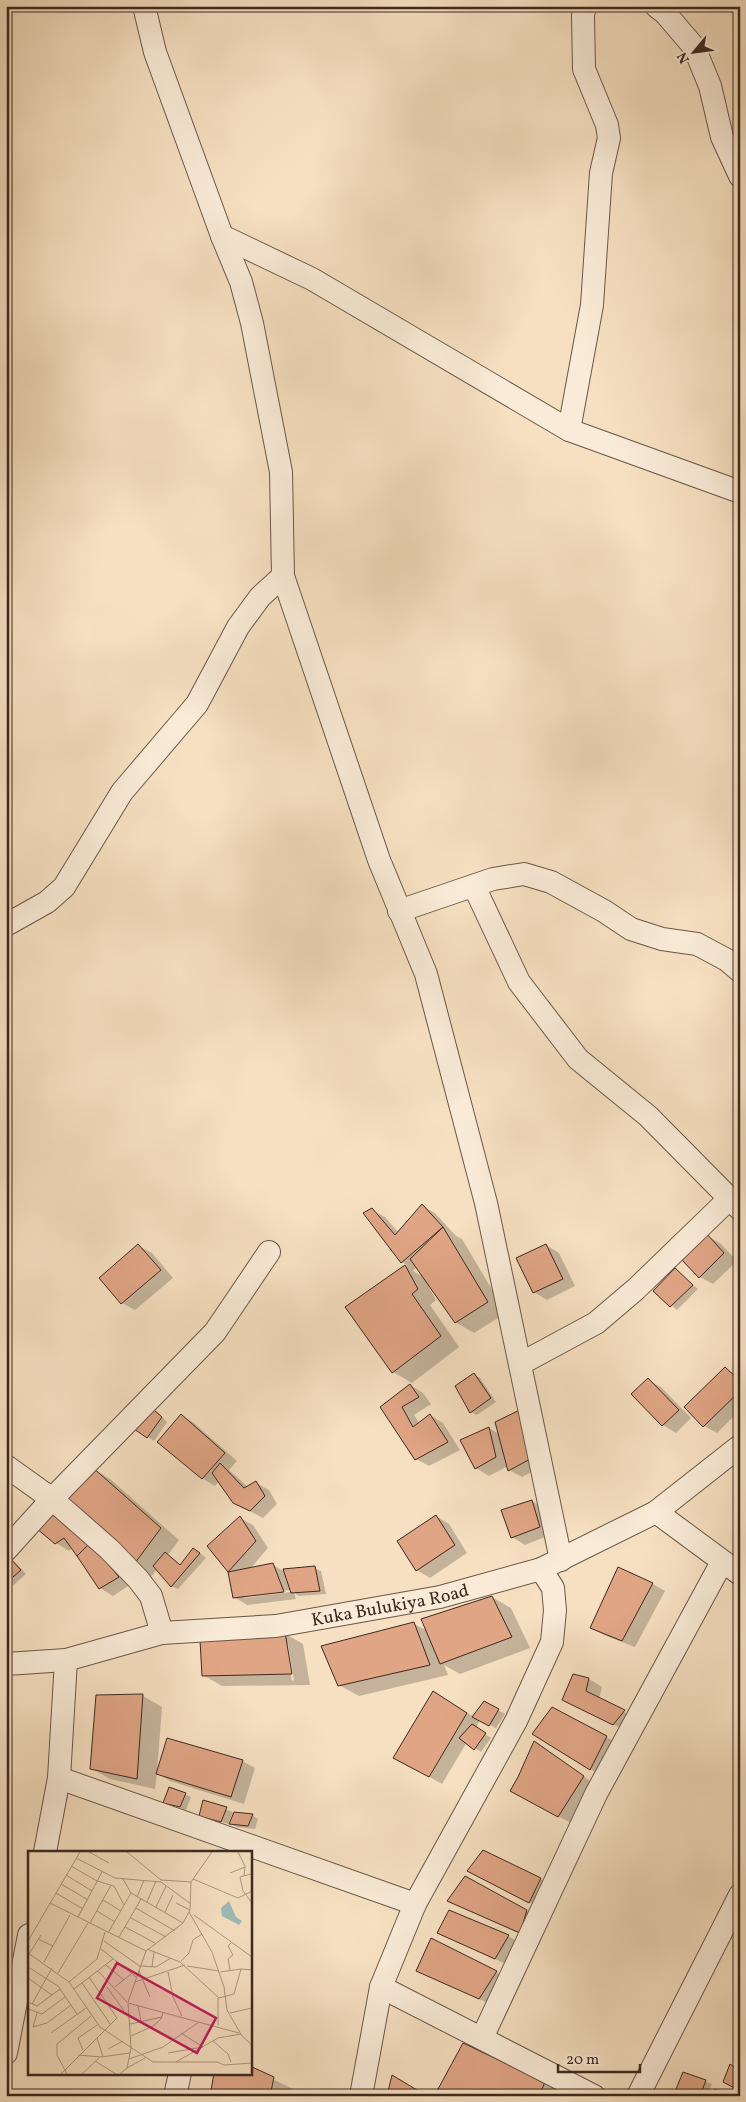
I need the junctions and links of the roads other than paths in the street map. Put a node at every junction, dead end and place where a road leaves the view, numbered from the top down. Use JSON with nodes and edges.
{"nodes":[{"id":1,"x":144,"y":6,"type":"edge"},
{"id":2,"x":585,"y":6,"type":"edge"},
{"id":3,"x":656,"y":6,"type":"edge"},
{"id":4,"x":740,"y":176,"type":"edge"},
{"id":5,"x":222,"y":236,"type":"junction"},
{"id":6,"x":570,"y":430,"type":"junction"},
{"id":7,"x":740,"y":492,"type":"edge"},
{"id":8,"x":283,"y":576,"type":"junction"},
{"id":9,"x":474,"y":886,"type":"junction"},
{"id":10,"x":399,"y":911,"type":"junction"},
{"id":11,"x":6,"y":925,"type":"edge"},
{"id":12,"x":740,"y":971,"type":"edge"},
{"id":13,"x":735,"y":1204,"type":"edge"},
{"id":14,"x":269,"y":1252,"type":"dead end"},
{"id":15,"x":520,"y":1364,"type":"junction"},
{"id":16,"x":740,"y":1446,"type":"edge"},
{"id":17,"x":6,"y":1466,"type":"edge"},
{"id":18,"x":52,"y":1499,"type":"junction"},
{"id":19,"x":656,"y":1512,"type":"junction"},
{"id":20,"x":6,"y":1550,"type":"edge"},
{"id":21,"x":551,"y":1564,"type":"junction"},
{"id":22,"x":731,"y":1568,"type":"edge"},
{"id":23,"x":162,"y":1633,"type":"junction"},
{"id":24,"x":66,"y":1660,"type":"junction"},
{"id":25,"x":6,"y":1664,"type":"edge"},
{"id":26,"x":59,"y":1778,"type":"junction"},
{"id":27,"x":226,"y":1845,"type":"edge"},
{"id":28,"x":45,"y":1851,"type":"edge"},
{"id":29,"x":245,"y":1851,"type":"edge"},
{"id":30,"x":251,"y":1853,"type":"edge"},
{"id":31,"x":740,"y":1896,"type":"edge"},
{"id":32,"x":415,"y":1904,"type":"junction"},
{"id":33,"x":28,"y":1940,"type":"edge"},
{"id":34,"x":381,"y":1987,"type":"junction"},
{"id":35,"x":482,"y":2038,"type":"junction"},
{"id":36,"x":6,"y":2053,"type":"edge"},
{"id":37,"x":180,"y":2074,"type":"edge"},
{"id":38,"x":175,"y":2096,"type":"edge"},
{"id":39,"x":361,"y":2096,"type":"edge"},
{"id":40,"x":594,"y":2096,"type":"edge"},
{"id":41,"x":638,"y":2096,"type":"edge"}],
"edges":[{"from":1,"to":5,"type":"street"},
{"from":2,"to":6,"type":"street"},
{"from":3,"to":4,"type":"street"},
{"from":5,"to":6,"type":"street"},
{"from":5,"to":8,"type":"street"},
{"from":6,"to":7,"type":"street"},
{"from":8,"to":10,"type":"street"},
{"from":8,"to":11,"type":"street"},
{"from":9,"to":10,"type":"street"},
{"from":9,"to":12,"type":"street"},
{"from":9,"to":13,"type":"street"},
{"from":10,"to":15,"type":"street"},
{"from":13,"to":15,"type":"street"},
{"from":14,"to":18,"type":"street"},
{"from":15,"to":21,"type":"street"},
{"from":16,"to":19,"type":"street","name":"Kuka Bulukiya Road"},
{"from":17,"to":18,"type":"street"},
{"from":18,"to":20,"type":"street"},
{"from":18,"to":23,"type":"street"},
{"from":19,"to":21,"type":"street","name":"Kuka Bulukiya Road"},
{"from":19,"to":22,"type":"street"},
{"from":21,"to":23,"type":"street","name":"Kuka Bulukiya Road"},
{"from":21,"to":32,"type":"street"},
{"from":22,"to":35,"type":"street"},
{"from":23,"to":24,"type":"street","name":"Kuka Bulukiya Road"},
{"from":24,"to":25,"type":"street","name":"Kuka Bulukiya Road"},
{"from":24,"to":26,"type":"street"},
{"from":26,"to":27,"type":"street"},
{"from":26,"to":28,"type":"street"},
{"from":27,"to":29,"type":"street"},
{"from":30,"to":32,"type":"street"},
{"from":31,"to":41,"type":"street"},
{"from":32,"to":34,"type":"street"},
{"from":33,"to":36,"type":"street"},
{"from":34,"to":35,"type":"street"},
{"from":34,"to":39,"type":"street"},
{"from":35,"to":40,"type":"street"},
{"from":37,"to":38,"type":"street"}]}
